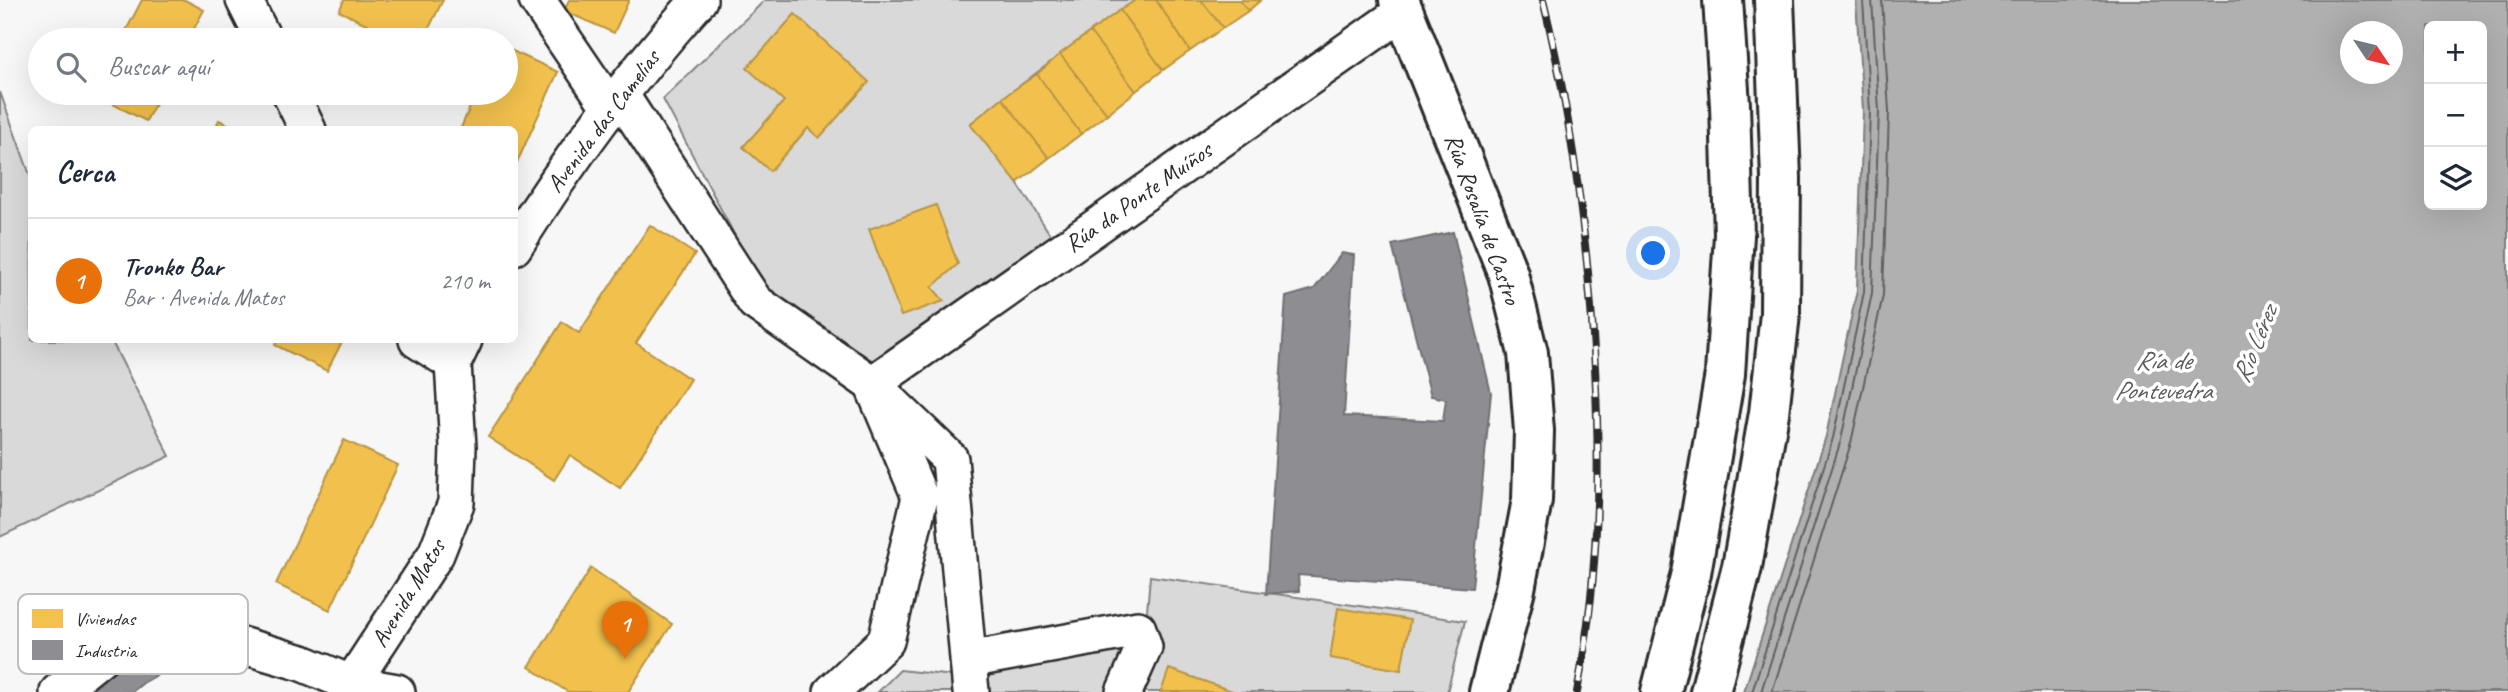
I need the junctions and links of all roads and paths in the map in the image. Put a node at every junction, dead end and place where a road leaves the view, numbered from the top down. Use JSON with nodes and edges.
{"nodes":[{"id":1,"x":244,"y":0,"type":"edge"},
{"id":2,"x":537,"y":0,"type":"edge"},
{"id":3,"x":699,"y":0,"type":"edge"},
{"id":4,"x":1723,"y":0,"type":"edge"},
{"id":5,"x":1774,"y":0,"type":"edge"},
{"id":6,"x":1402,"y":5,"type":"edge"},
{"id":7,"x":258,"y":28,"type":"edge"},
{"id":8,"x":615,"y":100,"type":"junction"},
{"id":9,"x":296,"y":105,"type":"edge"},
{"id":10,"x":306,"y":126,"type":"edge"},
{"id":11,"x":518,"y":241,"type":"edge"},
{"id":12,"x":428,"y":343,"type":"edge"},
{"id":13,"x":458,"y":351,"type":"edge"},
{"id":14,"x":872,"y":384,"type":"junction"},
{"id":15,"x":248,"y":647,"type":"edge"},
{"id":16,"x":80,"y":674,"type":"edge"},
{"id":17,"x":970,"y":676,"type":"edge"},
{"id":18,"x":349,"y":688,"type":"edge"},
{"id":19,"x":58,"y":692,"type":"edge"},
{"id":20,"x":397,"y":692,"type":"edge"},
{"id":21,"x":832,"y":692,"type":"edge"},
{"id":22,"x":1124,"y":692,"type":"edge"},
{"id":23,"x":1489,"y":692,"type":"edge"},
{"id":24,"x":1661,"y":692,"type":"edge"},
{"id":25,"x":1710,"y":692,"type":"edge"}],
"edges":[{"from":1,"to":7,"type":"street"},
{"from":2,"to":8,"type":"street"},
{"from":3,"to":8,"type":"street","name":"Avenida das Camelias"},
{"from":4,"to":24,"type":"main road"},
{"from":5,"to":25,"type":"main road"},
{"from":6,"to":14,"type":"street","name":"Rúa da Ponte Muíños"},
{"from":6,"to":23,"type":"main road","name":"Rúa Rosalía de Castro"},
{"from":8,"to":11,"type":"street","name":"Avenida das Camelias"},
{"from":8,"to":14,"type":"street"},
{"from":9,"to":10,"type":"street"},
{"from":12,"to":13,"type":"street"},
{"from":13,"to":18,"type":"street","name":"Avenida Matos"},
{"from":14,"to":17,"type":"street"},
{"from":14,"to":21,"type":"street"},
{"from":15,"to":18,"type":"street"},
{"from":16,"to":19,"type":"street"},
{"from":17,"to":22,"type":"street"},
{"from":18,"to":20,"type":"street"}]}
